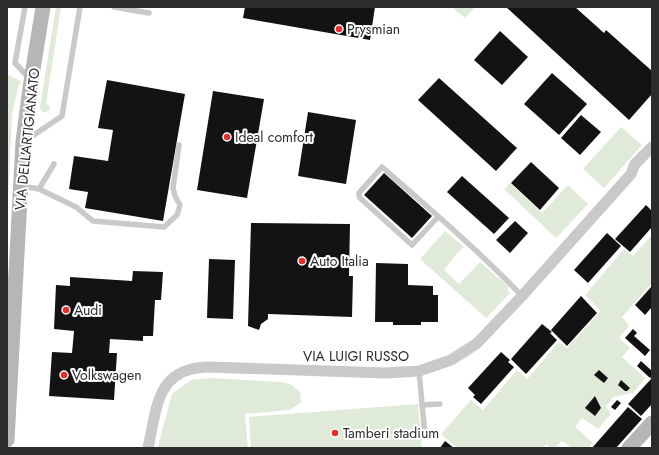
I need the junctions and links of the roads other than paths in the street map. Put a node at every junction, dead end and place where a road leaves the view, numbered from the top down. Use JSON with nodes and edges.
{"nodes":[{"id":1,"x":24,"y":7,"type":"edge"},
{"id":2,"x":43,"y":7,"type":"edge"},
{"id":3,"x":80,"y":7,"type":"edge"},
{"id":4,"x":114,"y":7,"type":"edge"},
{"id":5,"x":149,"y":13,"type":"dead end"},
{"id":6,"x":31,"y":80,"type":"junction"},
{"id":7,"x":23,"y":142,"type":"junction"},
{"id":8,"x":179,"y":145,"type":"dead end"},
{"id":9,"x":652,"y":147,"type":"edge"},
{"id":10,"x":652,"y":156,"type":"edge"},
{"id":11,"x":54,"y":164,"type":"dead end"},
{"id":12,"x":631,"y":174,"type":"junction"},
{"id":13,"x":21,"y":186,"type":"junction"},
{"id":14,"x":39,"y":189,"type":"junction"},
{"id":15,"x":438,"y":216,"type":"junction"},
{"id":16,"x":522,"y":296,"type":"junction"},
{"id":17,"x":419,"y":371,"type":"junction"},
{"id":18,"x":440,"y":404,"type":"dead end"},
{"id":19,"x":422,"y":405,"type":"junction"},
{"id":20,"x":652,"y":423,"type":"edge"},
{"id":21,"x":425,"y":436,"type":"dead end"},
{"id":22,"x":7,"y":440,"type":"edge"},
{"id":23,"x":148,"y":448,"type":"edge"},
{"id":24,"x":629,"y":448,"type":"edge"}],
"edges":[{"from":1,"to":6,"type":"lane"},
{"from":2,"to":6,"type":"street","name":"VIA DELL'ARTIGIANATO"},
{"from":3,"to":7,"type":"lane"},
{"from":4,"to":5,"type":"lane"},
{"from":6,"to":7,"type":"street","name":"VIA DELL'ARTIGIANATO"},
{"from":7,"to":13,"type":"street","name":"VIA DELL'ARTIGIANATO"},
{"from":8,"to":14,"type":"lane"},
{"from":9,"to":12,"type":"street","name":"VIA LUIGI RUSSO"},
{"from":10,"to":12,"type":"street","name":"VIA LUIGI RUSSO"},
{"from":11,"to":14,"type":"lane"},
{"from":12,"to":16,"type":"street","name":"VIA LUIGI RUSSO"},
{"from":13,"to":14,"type":"lane"},
{"from":13,"to":22,"type":"street","name":"VIA DELL'ARTIGIANATO"},
{"from":15,"to":15,"type":"lane"},
{"from":15,"to":16,"type":"lane"},
{"from":16,"to":17,"type":"street","name":"VIA LUIGI RUSSO"},
{"from":17,"to":19,"type":"lane"},
{"from":17,"to":23,"type":"street","name":"VIA LUIGI RUSSO"},
{"from":18,"to":19,"type":"lane"},
{"from":19,"to":21,"type":"lane"},
{"from":20,"to":24,"type":"street"}]}
